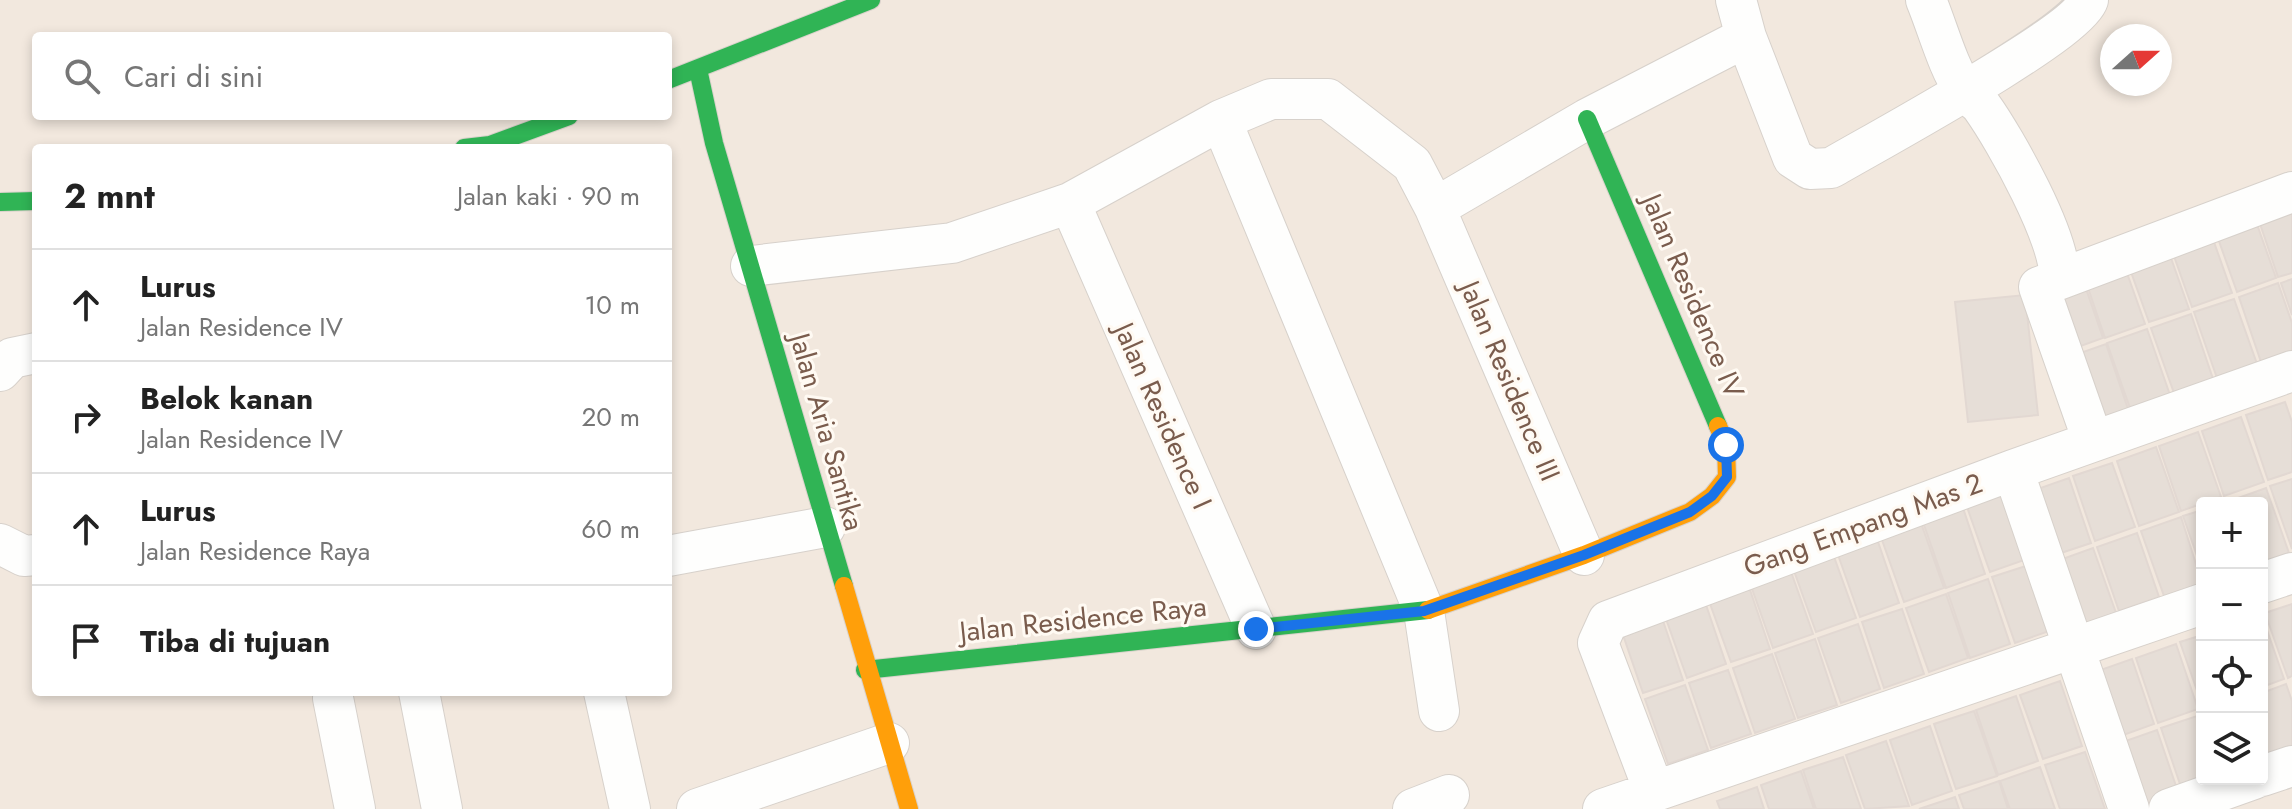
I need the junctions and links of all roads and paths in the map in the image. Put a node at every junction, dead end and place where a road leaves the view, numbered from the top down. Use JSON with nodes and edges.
{"nodes":[{"id":1,"x":871,"y":0,"type":"edge"},
{"id":2,"x":1926,"y":0,"type":"edge"},
{"id":3,"x":2088,"y":0,"type":"edge"},
{"id":4,"x":1741,"y":19,"type":"edge"},
{"id":5,"x":698,"y":69,"type":"junction"},
{"id":6,"x":672,"y":79,"type":"edge"},
{"id":7,"x":1964,"y":90,"type":"junction"},
{"id":8,"x":1587,"y":119,"type":"junction"},
{"id":9,"x":558,"y":120,"type":"edge"},
{"id":10,"x":1221,"y":120,"type":"junction"},
{"id":11,"x":493,"y":144,"type":"edge"},
{"id":12,"x":2292,"y":192,"type":"edge"},
{"id":13,"x":32,"y":201,"type":"edge"},
{"id":14,"x":0,"y":202,"type":"edge"},
{"id":15,"x":1070,"y":203,"type":"junction"},
{"id":16,"x":1435,"y":208,"type":"junction"},
{"id":17,"x":751,"y":266,"type":"junction"},
{"id":18,"x":2059,"y":279,"type":"junction"},
{"id":19,"x":32,"y":354,"type":"edge"},
{"id":20,"x":0,"y":371,"type":"edge"},
{"id":21,"x":2292,"y":371,"type":"edge"},
{"id":22,"x":0,"y":386,"type":"edge"},
{"id":23,"x":2093,"y":441,"type":"junction"},
{"id":24,"x":2013,"y":470,"type":"junction"},
{"id":25,"x":825,"y":527,"type":"junction"},
{"id":26,"x":0,"y":544,"type":"edge"},
{"id":27,"x":32,"y":555,"type":"edge"},
{"id":28,"x":672,"y":555,"type":"edge"},
{"id":29,"x":1584,"y":555,"type":"junction"},
{"id":30,"x":2292,"y":573,"type":"edge"},
{"id":31,"x":2268,"y":581,"type":"edge"},
{"id":32,"x":2196,"y":606,"type":"edge"},
{"id":33,"x":1424,"y":611,"type":"junction"},
{"id":34,"x":1256,"y":629,"type":"junction"},
{"id":35,"x":2074,"y":648,"type":"junction"},
{"id":36,"x":865,"y":670,"type":"junction"},
{"id":37,"x":420,"y":696,"type":"edge"},
{"id":38,"x":605,"y":696,"type":"edge"},
{"id":39,"x":333,"y":698,"type":"dead end"},
{"id":40,"x":1439,"y":711,"type":"dead end"},
{"id":41,"x":889,"y":743,"type":"junction"},
{"id":42,"x":2292,"y":766,"type":"edge"},
{"id":43,"x":2268,"y":774,"type":"edge"},
{"id":44,"x":2237,"y":785,"type":"edge"},
{"id":45,"x":1654,"y":791,"type":"junction"},
{"id":46,"x":355,"y":809,"type":"edge"},
{"id":47,"x":442,"y":809,"type":"edge"},
{"id":48,"x":630,"y":809,"type":"edge"},
{"id":49,"x":697,"y":809,"type":"edge"},
{"id":50,"x":909,"y":809,"type":"edge"},
{"id":51,"x":1603,"y":809,"type":"edge"},
{"id":52,"x":2129,"y":809,"type":"edge"},
{"id":53,"x":2169,"y":809,"type":"edge"}],
"edges":[{"from":1,"to":5,"type":"street"},
{"from":2,"to":7,"type":"street"},
{"from":3,"to":7,"type":"street"},
{"from":4,"to":7,"type":"street"},
{"from":4,"to":8,"type":"street"},
{"from":5,"to":6,"type":"street"},
{"from":5,"to":17,"type":"street","name":"Jalan Aria Santika"},
{"from":7,"to":18,"type":"street"},
{"from":8,"to":16,"type":"street"},
{"from":8,"to":29,"type":"street","name":"Jalan Residence IV"},
{"from":9,"to":11,"type":"street"},
{"from":10,"to":15,"type":"street","name":"Jalan Residence III"},
{"from":10,"to":16,"type":"street","name":"Jalan Residence III"},
{"from":10,"to":33,"type":"street"},
{"from":12,"to":18,"type":"street"},
{"from":13,"to":14,"type":"street"},
{"from":15,"to":17,"type":"street","name":"Jalan Residence III"},
{"from":15,"to":34,"type":"street","name":"Jalan Residence I"},
{"from":16,"to":29,"type":"street","name":"Jalan Residence III"},
{"from":17,"to":25,"type":"street","name":"Jalan Aria Santika"},
{"from":18,"to":23,"type":"street"},
{"from":19,"to":20,"type":"street"},
{"from":20,"to":22,"type":"street"},
{"from":21,"to":23,"type":"street","name":"Gang Empang Mas 2"},
{"from":23,"to":24,"type":"street","name":"Gang Empang Mas 2"},
{"from":24,"to":35,"type":"street"},
{"from":24,"to":45,"type":"street","name":"Gang Empang Mas 2"},
{"from":25,"to":28,"type":"street"},
{"from":25,"to":36,"type":"street","name":"Jalan Aria Santika"},
{"from":26,"to":27,"type":"street"},
{"from":29,"to":33,"type":"street","name":"Jalan Residence Raya"},
{"from":30,"to":31,"type":"street"},
{"from":32,"to":35,"type":"street"},
{"from":33,"to":34,"type":"street","name":"Jalan Residence Raya"},
{"from":33,"to":40,"type":"street"},
{"from":34,"to":36,"type":"street","name":"Jalan Residence Raya"},
{"from":35,"to":45,"type":"street"},
{"from":35,"to":52,"type":"street"},
{"from":36,"to":41,"type":"street","name":"Jalan Aria Santika"},
{"from":37,"to":47,"type":"street"},
{"from":38,"to":48,"type":"street"},
{"from":39,"to":46,"type":"street"},
{"from":41,"to":49,"type":"street"},
{"from":41,"to":50,"type":"street","name":"Jalan Aria Santika"},
{"from":42,"to":43,"type":"street"},
{"from":44,"to":53,"type":"street"},
{"from":45,"to":51,"type":"street"}]}
